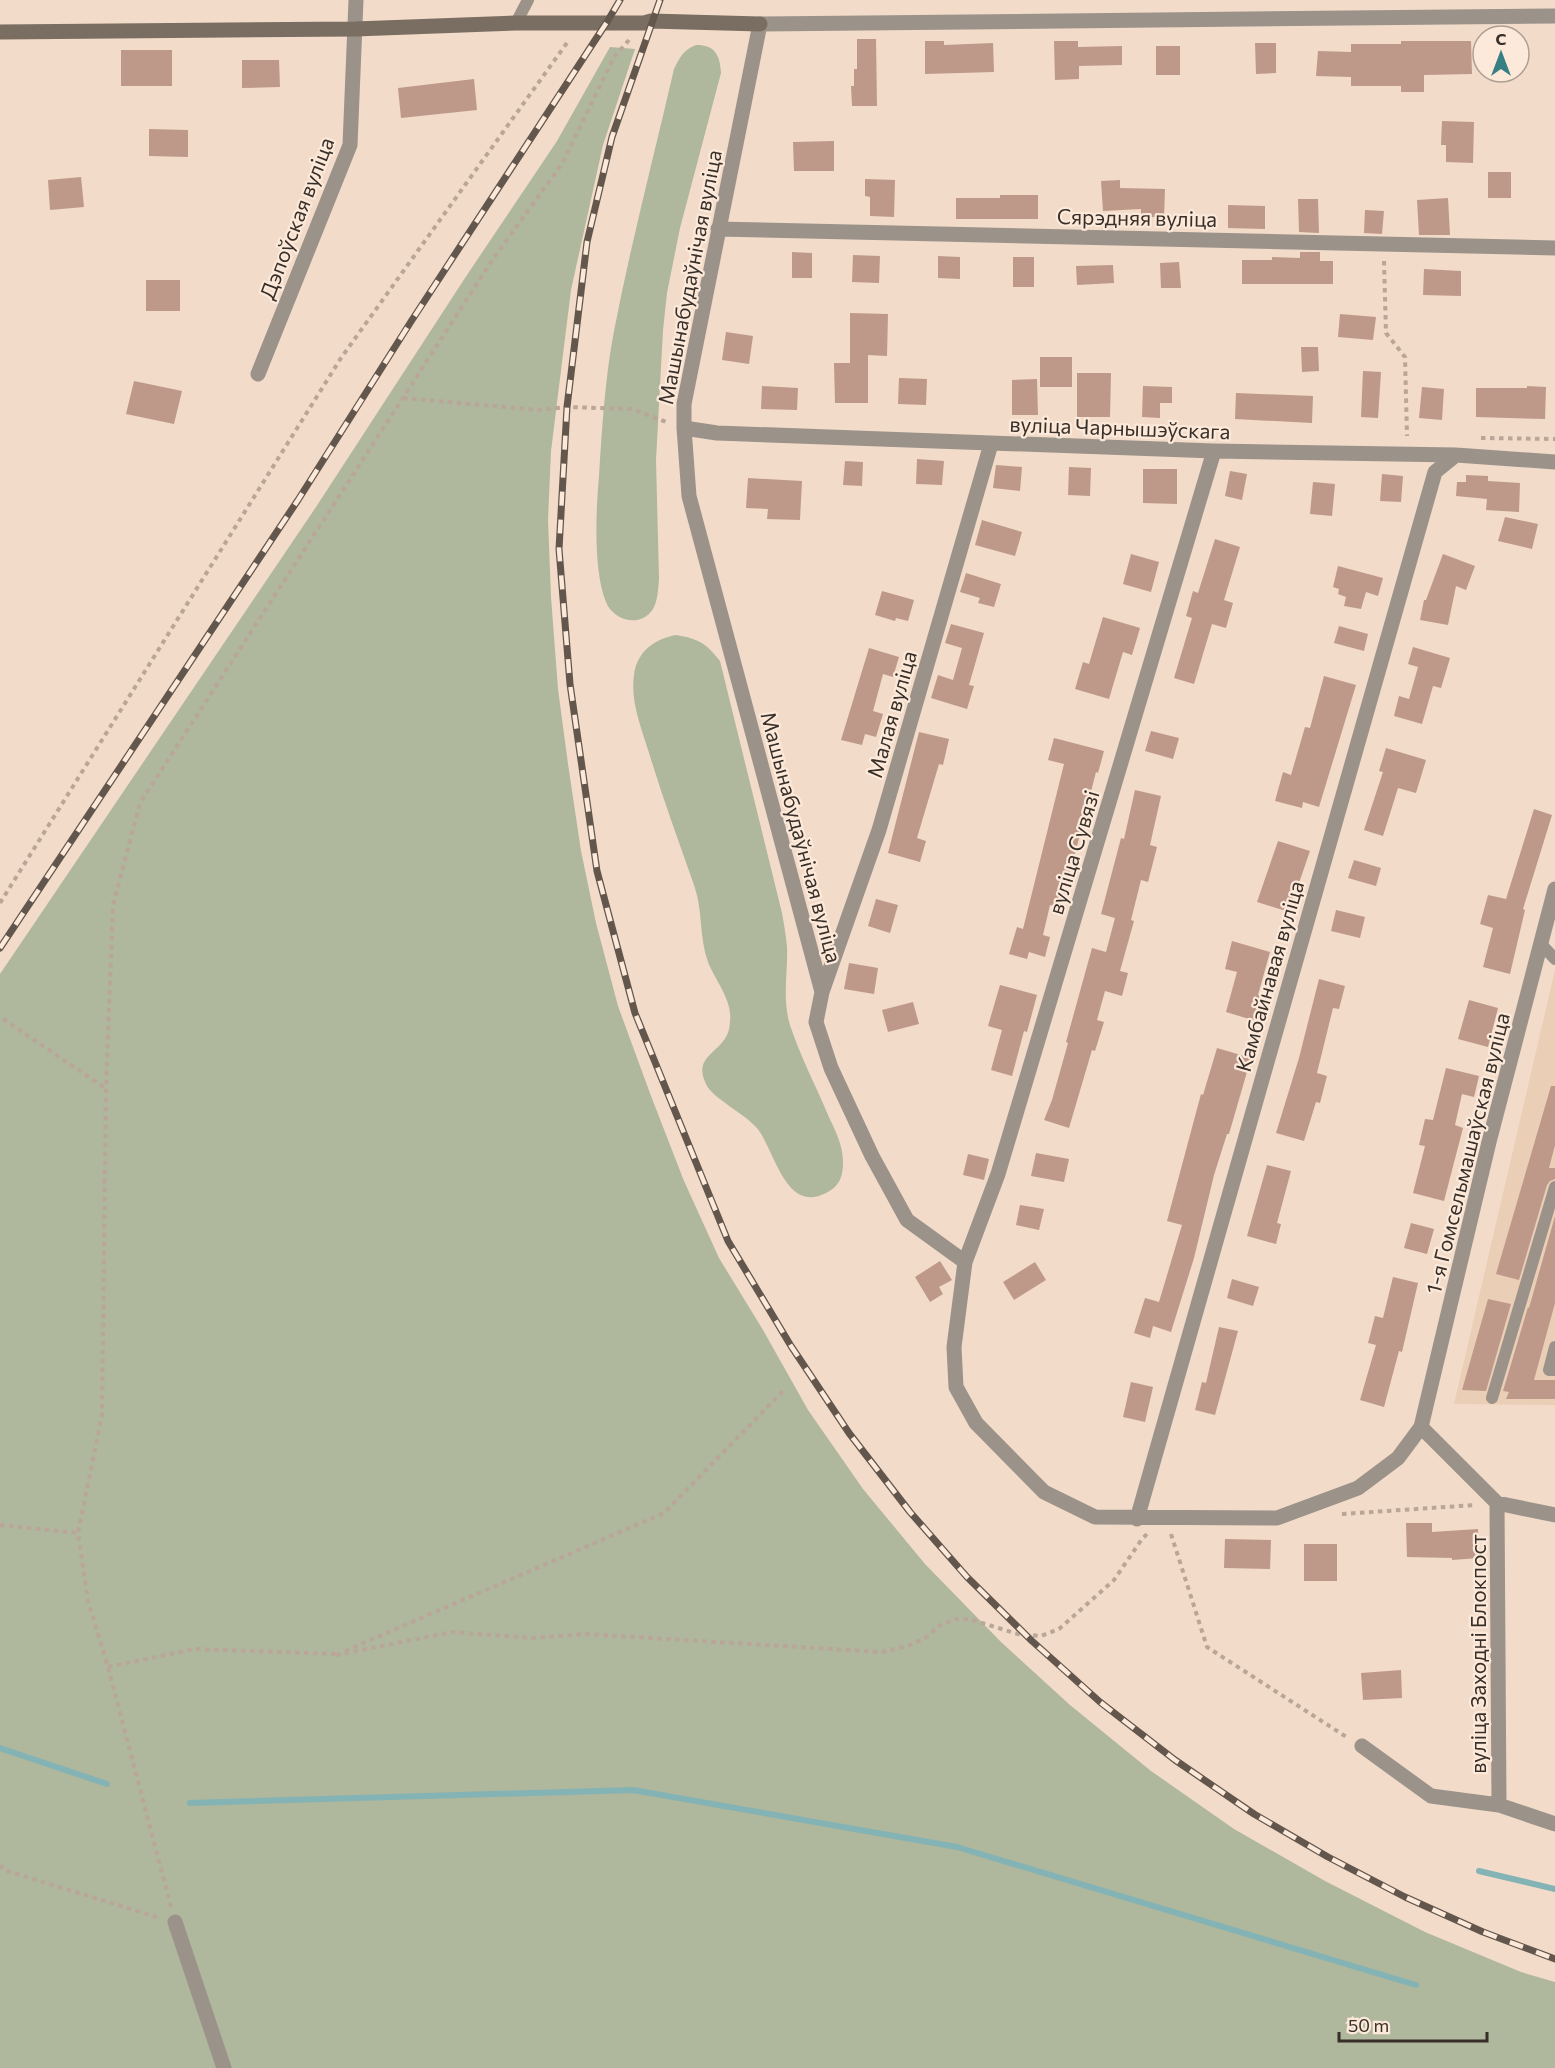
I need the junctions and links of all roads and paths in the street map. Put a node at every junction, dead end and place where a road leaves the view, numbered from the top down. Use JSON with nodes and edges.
{"nodes":[{"id":1,"x":356,"y":0,"type":"edge"},
{"id":2,"x":528,"y":0,"type":"edge"},
{"id":3,"x":1555,"y":16,"type":"edge"},
{"id":4,"x":582,"y":22,"type":"junction"},
{"id":5,"x":516,"y":23,"type":"junction"},
{"id":6,"x":644,"y":23,"type":"junction"},
{"id":7,"x":760,"y":24,"type":"junction"},
{"id":8,"x":355,"y":29,"type":"junction"},
{"id":9,"x":0,"y":32,"type":"edge"},
{"id":10,"x":718,"y":229,"type":"junction"},
{"id":11,"x":1383,"y":244,"type":"junction"},
{"id":12,"x":1555,"y":248,"type":"edge"},
{"id":13,"x":258,"y":374,"type":"dead end"},
{"id":14,"x":403,"y":398,"type":"junction"},
{"id":15,"x":684,"y":428,"type":"junction"},
{"id":16,"x":1407,"y":436,"type":"dead end"},
{"id":17,"x":991,"y":444,"type":"junction"},
{"id":18,"x":1214,"y":451,"type":"junction"},
{"id":19,"x":1456,"y":455,"type":"junction"},
{"id":20,"x":1555,"y":462,"type":"edge"},
{"id":21,"x":1555,"y":889,"type":"edge"},
{"id":22,"x":0,"y":903,"type":"edge"},
{"id":23,"x":1541,"y":944,"type":"junction"},
{"id":24,"x":1555,"y":959,"type":"edge"},
{"id":25,"x":822,"y":992,"type":"junction"},
{"id":26,"x":3,"y":1019,"type":"dead end"},
{"id":27,"x":106,"y":1088,"type":"junction"},
{"id":28,"x":1555,"y":1187,"type":"edge"},
{"id":29,"x":965,"y":1262,"type":"junction"},
{"id":30,"x":1555,"y":1347,"type":"edge"},
{"id":31,"x":1555,"y":1370,"type":"edge"},
{"id":32,"x":785,"y":1389,"type":"dead end"},
{"id":33,"x":1492,"y":1398,"type":"dead end"},
{"id":34,"x":1421,"y":1427,"type":"junction"},
{"id":35,"x":1497,"y":1503,"type":"junction"},
{"id":36,"x":1335,"y":1514,"type":"dead end"},
{"id":37,"x":1555,"y":1515,"type":"edge"},
{"id":38,"x":1137,"y":1518,"type":"junction"},
{"id":39,"x":1166,"y":1518,"type":"junction"},
{"id":40,"x":0,"y":1525,"type":"edge"},
{"id":41,"x":78,"y":1533,"type":"junction"},
{"id":42,"x":336,"y":1655,"type":"junction"},
{"id":43,"x":108,"y":1667,"type":"junction"},
{"id":44,"x":1362,"y":1746,"type":"joint"},
{"id":45,"x":1499,"y":1805,"type":"junction"},
{"id":46,"x":1555,"y":1824,"type":"edge"},
{"id":47,"x":0,"y":1866,"type":"edge"},
{"id":48,"x":175,"y":1922,"type":"junction"},
{"id":49,"x":224,"y":2068,"type":"edge"}],
"edges":[{"from":1,"to":8,"type":"street","name":"Дэпоўская вуліца"},
{"from":2,"to":5,"type":"lane"},
{"from":3,"to":7,"type":"street"},
{"from":4,"to":5,"type":"street"},
{"from":4,"to":6,"type":"street"},
{"from":4,"to":22,"type":"path"},
{"from":5,"to":8,"type":"street"},
{"from":6,"to":7,"type":"street"},
{"from":6,"to":14,"type":"path"},
{"from":7,"to":10,"type":"street","name":"Машынабудаўнічая вуліца"},
{"from":8,"to":9,"type":"street"},
{"from":8,"to":13,"type":"street","name":"Дэпоўская вуліца"},
{"from":10,"to":11,"type":"street","name":"Сярэдняя вуліца"},
{"from":10,"to":15,"type":"street","name":"Машынабудаўнічая вуліца"},
{"from":11,"to":12,"type":"street","name":"Сярэдняя вуліца"},
{"from":11,"to":16,"type":"path"},
{"from":14,"to":15,"type":"path"},
{"from":14,"to":27,"type":"path"},
{"from":15,"to":17,"type":"street","name":"вуліца Чарнышэўскага"},
{"from":15,"to":25,"type":"street","name":"Машынабудаўнічая вуліца"},
{"from":17,"to":18,"type":"street","name":"вуліца Чарнышэўскага"},
{"from":17,"to":25,"type":"street","name":"Малая вуліца"},
{"from":18,"to":19,"type":"street","name":"вуліца Чарнышэўскага"},
{"from":18,"to":29,"type":"street","name":"вуліца Сувязі"},
{"from":19,"to":20,"type":"street","name":"вуліца Чарнышэўскага"},
{"from":19,"to":38,"type":"street","name":"Камбайнавая вуліца"},
{"from":21,"to":23,"type":"street","name":"1-я Гомсельмашаўская вуліца"},
{"from":23,"to":24,"type":"lane"},
{"from":23,"to":34,"type":"street","name":"1-я Гомсельмашаўская вуліца"},
{"from":25,"to":29,"type":"street","name":"Машынабудаўнічая вуліца"},
{"from":26,"to":27,"type":"path"},
{"from":27,"to":41,"type":"path"},
{"from":28,"to":33,"type":"lane"},
{"from":29,"to":38,"type":"street"},
{"from":30,"to":31,"type":"lane"},
{"from":32,"to":42,"type":"path"},
{"from":34,"to":35,"type":"street"},
{"from":34,"to":39,"type":"street"},
{"from":35,"to":36,"type":"path"},
{"from":35,"to":37,"type":"street"},
{"from":35,"to":45,"type":"street","name":"вуліца Заходні Блокпост"},
{"from":38,"to":39,"type":"street"},
{"from":39,"to":42,"type":"path"},
{"from":39,"to":44,"type":"path"},
{"from":40,"to":41,"type":"path"},
{"from":41,"to":43,"type":"path"},
{"from":42,"to":43,"type":"path"},
{"from":43,"to":48,"type":"path"},
{"from":44,"to":45,"type":"street","name":"вуліца Заходні Блокпост"},
{"from":45,"to":46,"type":"street","name":"вуліца Заходні Блокпост"},
{"from":47,"to":48,"type":"path"},
{"from":48,"to":49,"type":"street"}]}
